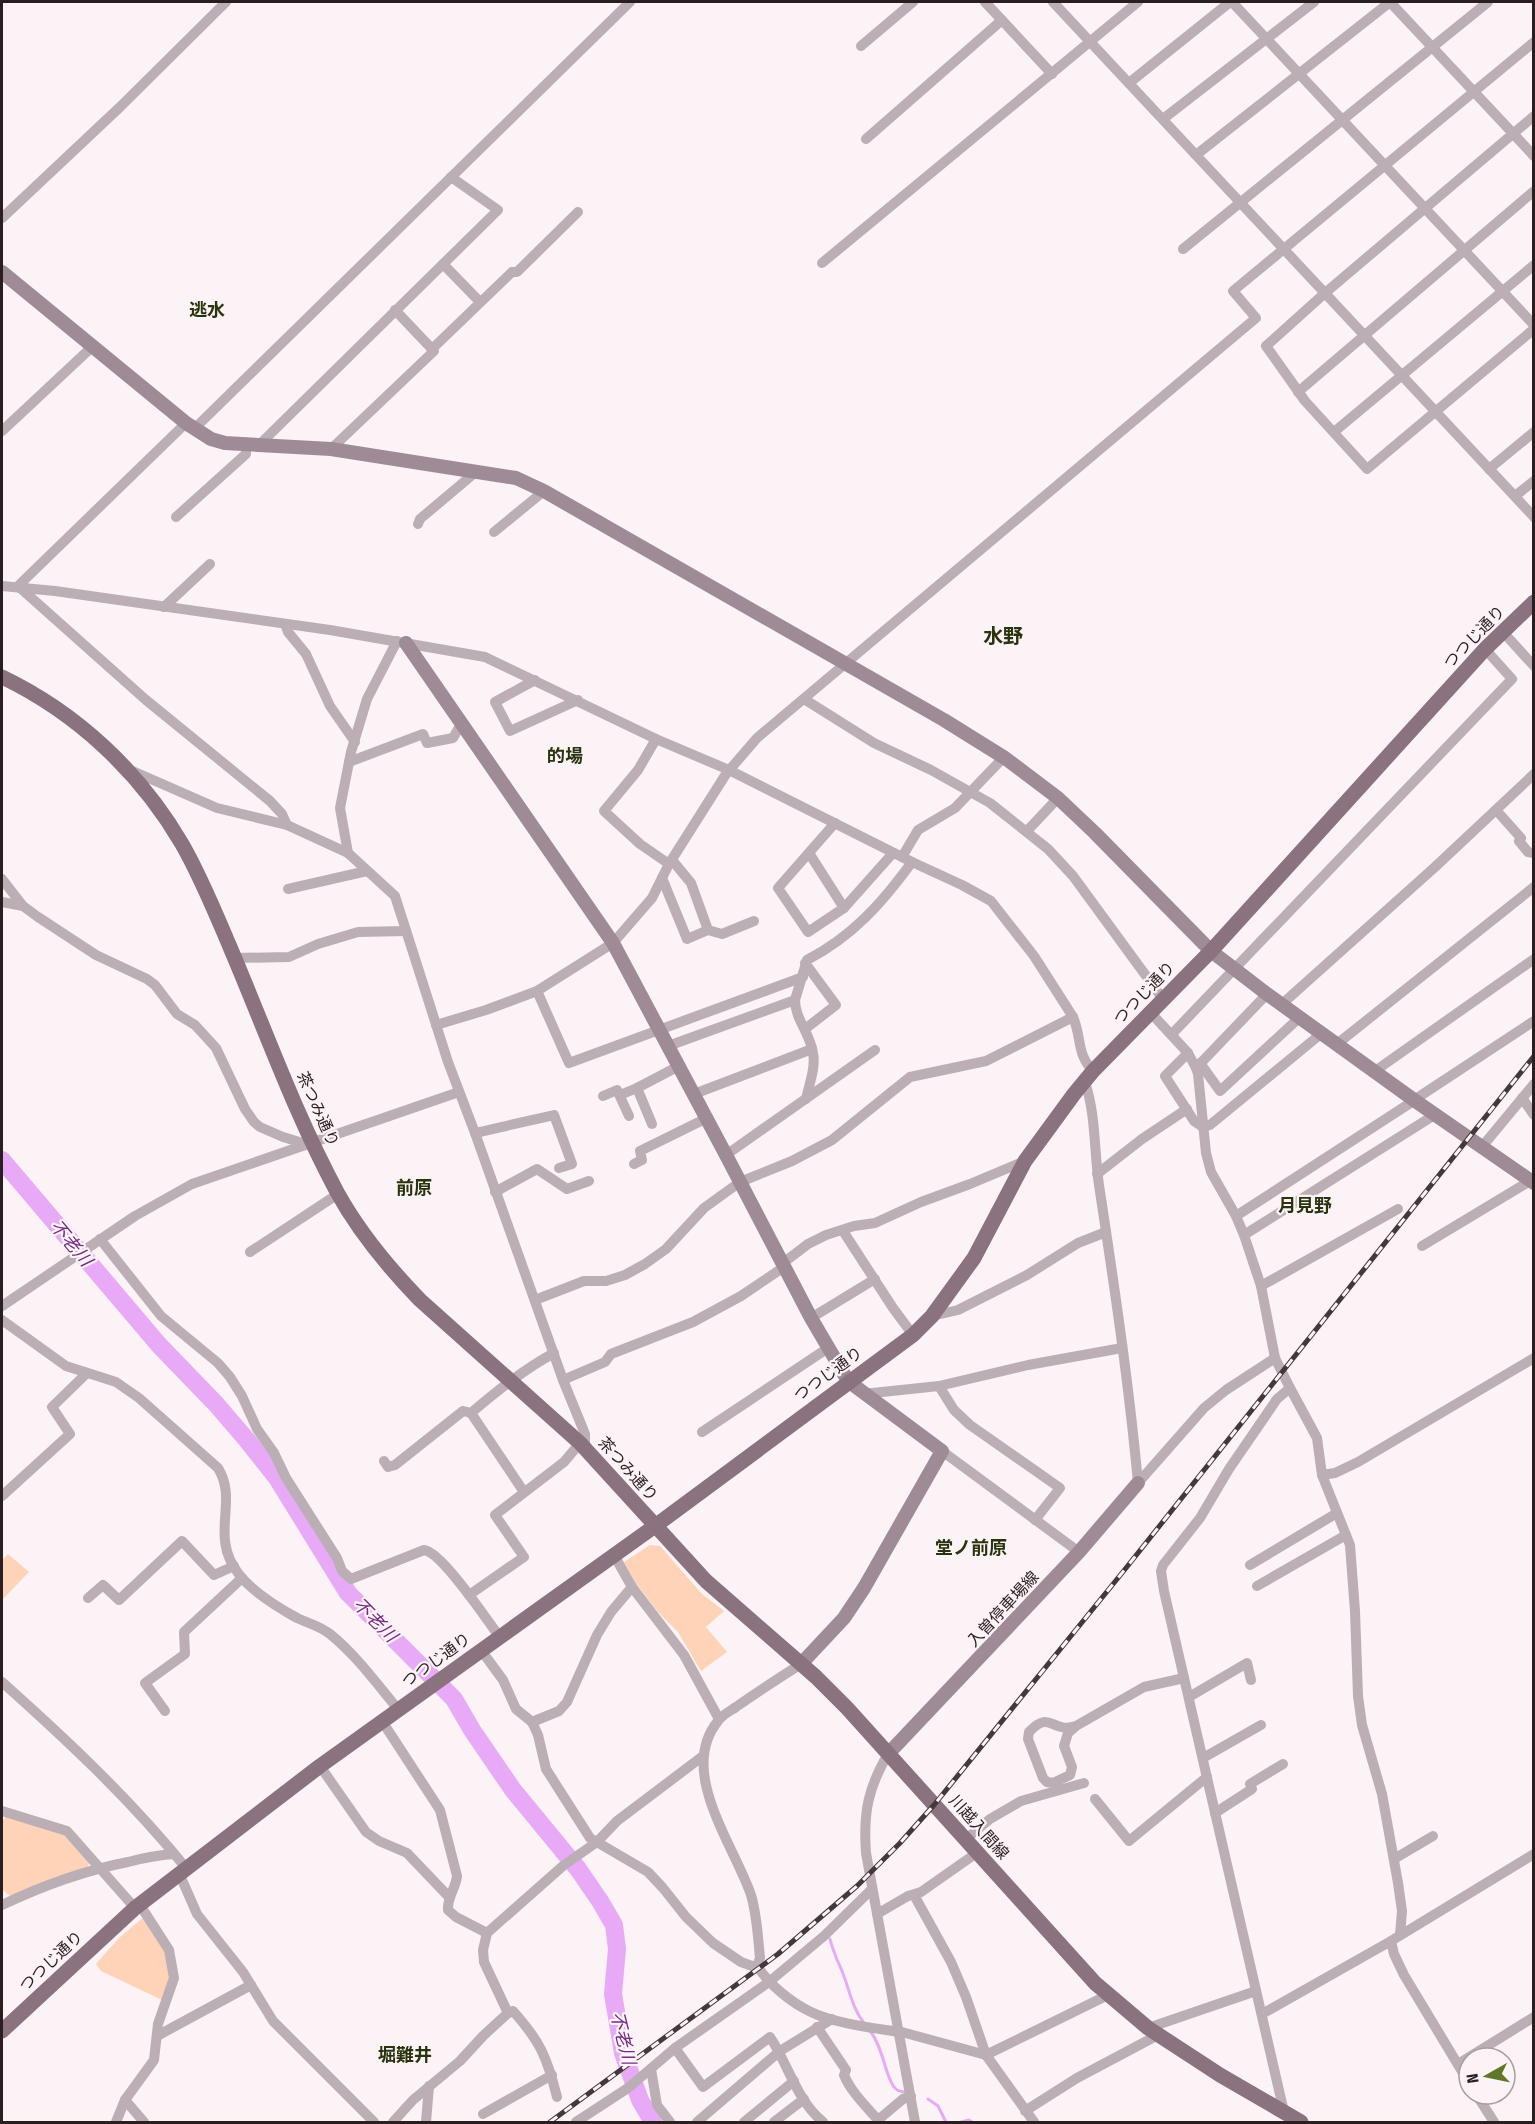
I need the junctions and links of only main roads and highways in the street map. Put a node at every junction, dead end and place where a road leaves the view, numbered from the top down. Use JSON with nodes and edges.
{"nodes":[{"id":1,"x":1533,"y":602,"type":"edge"},
{"id":2,"x":2,"y":677,"type":"edge"},
{"id":3,"x":655,"y":1526,"type":"junction"},
{"id":4,"x":2,"y":2031,"type":"edge"},
{"id":5,"x":1301,"y":2122,"type":"edge"}],
"edges":[{"from":1,"to":3,"type":"main road","name":"つつじ通り"},
{"from":2,"to":3,"type":"main road","name":"茶つみ通り"},
{"from":3,"to":4,"type":"main road","name":"つつじ通り"},
{"from":3,"to":5,"type":"main road","name":"川越入間線"}]}
